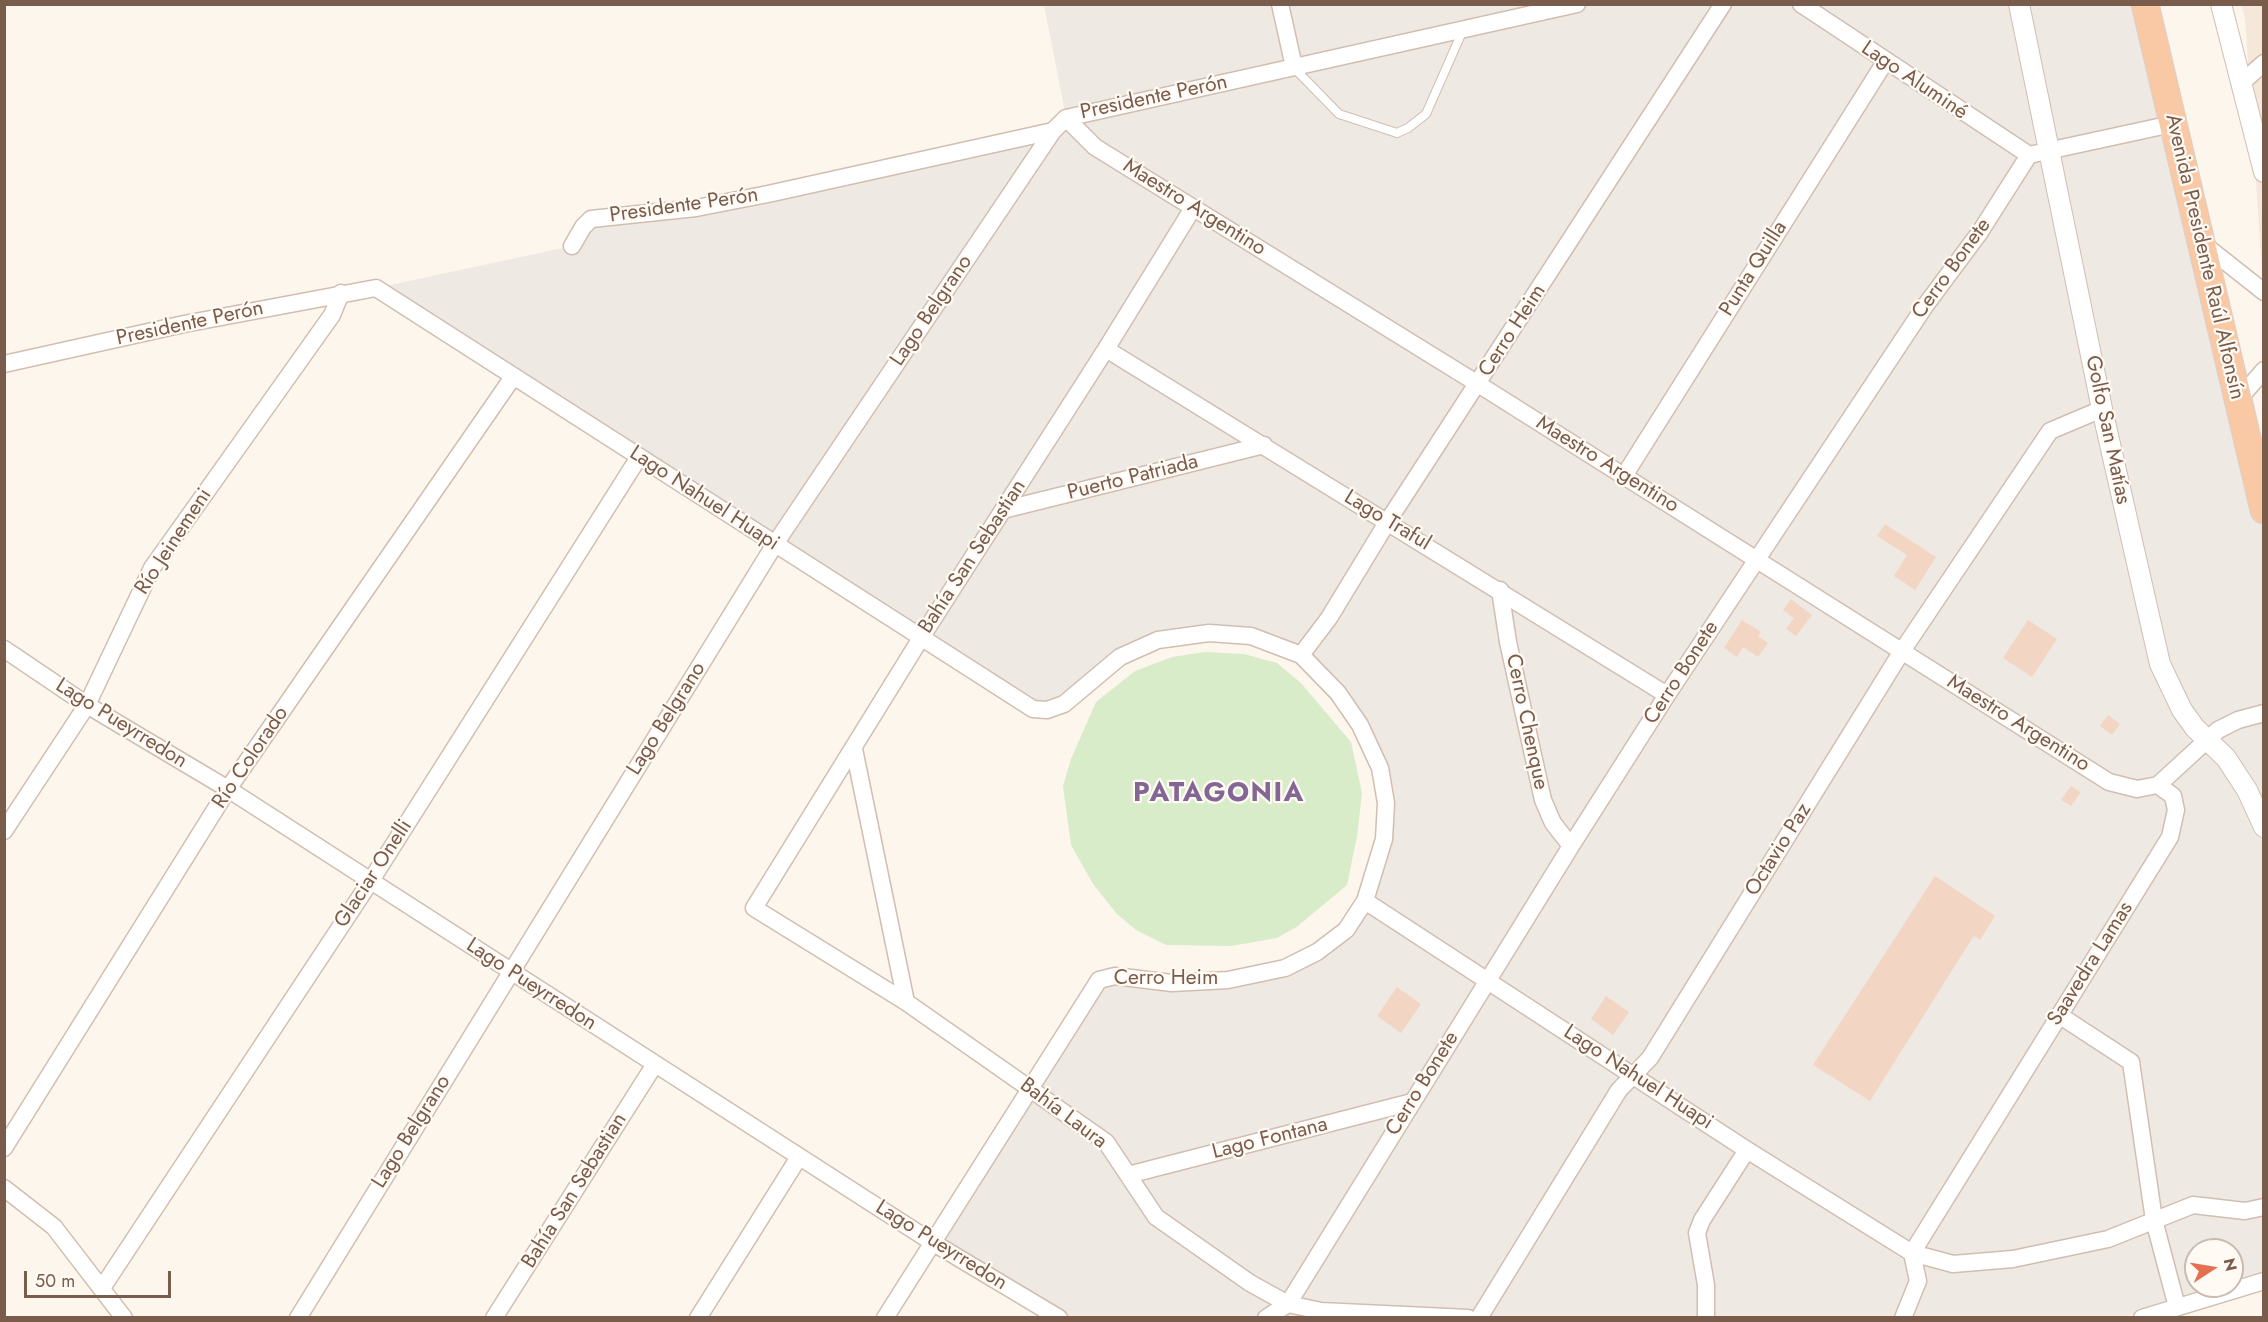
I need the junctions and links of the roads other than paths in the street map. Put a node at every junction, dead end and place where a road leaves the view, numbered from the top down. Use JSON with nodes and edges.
{"nodes":[{"id":1,"x":1280,"y":4,"type":"edge"},
{"id":2,"x":1577,"y":4,"type":"edge"},
{"id":3,"x":1723,"y":4,"type":"edge"},
{"id":4,"x":1801,"y":4,"type":"edge"},
{"id":5,"x":2019,"y":4,"type":"edge"},
{"id":6,"x":2145,"y":4,"type":"edge"},
{"id":7,"x":2221,"y":4,"type":"edge"},
{"id":8,"x":1463,"y":30,"type":"junction"},
{"id":9,"x":1885,"y":62,"type":"junction"},
{"id":10,"x":2264,"y":63,"type":"edge"},
{"id":11,"x":1294,"y":67,"type":"junction"},
{"id":12,"x":2240,"y":84,"type":"junction"},
{"id":13,"x":1066,"y":118,"type":"junction"},
{"id":14,"x":2172,"y":124,"type":"junction"},
{"id":15,"x":1053,"y":131,"type":"junction"},
{"id":16,"x":2049,"y":151,"type":"junction"},
{"id":17,"x":2029,"y":156,"type":"junction"},
{"id":18,"x":2264,"y":172,"type":"edge"},
{"id":19,"x":1193,"y":208,"type":"junction"},
{"id":20,"x":2202,"y":243,"type":"junction"},
{"id":21,"x":573,"y":246,"type":"dead end"},
{"id":22,"x":376,"y":288,"type":"joint"},
{"id":23,"x":2264,"y":292,"type":"edge"},
{"id":24,"x":341,"y":293,"type":"junction"},
{"id":25,"x":1106,"y":349,"type":"junction"},
{"id":26,"x":4,"y":364,"type":"edge"},
{"id":27,"x":2264,"y":370,"type":"edge"},
{"id":28,"x":513,"y":377,"type":"junction"},
{"id":29,"x":1478,"y":384,"type":"junction"},
{"id":30,"x":2238,"y":400,"type":"junction"},
{"id":31,"x":2102,"y":409,"type":"junction"},
{"id":32,"x":1264,"y":445,"type":"junction"},
{"id":33,"x":639,"y":457,"type":"junction"},
{"id":34,"x":1624,"y":476,"type":"junction"},
{"id":35,"x":1003,"y":510,"type":"junction"},
{"id":36,"x":2264,"y":510,"type":"edge"},
{"id":37,"x":1388,"y":521,"type":"junction"},
{"id":38,"x":775,"y":544,"type":"junction"},
{"id":39,"x":1757,"y":560,"type":"junction"},
{"id":40,"x":1500,"y":590,"type":"junction"},
{"id":41,"x":921,"y":638,"type":"junction"},
{"id":42,"x":4,"y":649,"type":"edge"},
{"id":43,"x":1902,"y":651,"type":"junction"},
{"id":44,"x":1300,"y":655,"type":"junction"},
{"id":45,"x":1667,"y":695,"type":"junction"},
{"id":46,"x":87,"y":705,"type":"junction"},
{"id":47,"x":1033,"y":709,"type":"joint"},
{"id":48,"x":2264,"y":713,"type":"edge"},
{"id":49,"x":2206,"y":739,"type":"junction"},
{"id":50,"x":854,"y":749,"type":"junction"},
{"id":51,"x":2158,"y":785,"type":"junction"},
{"id":52,"x":228,"y":789,"type":"junction"},
{"id":53,"x":2264,"y":827,"type":"edge"},
{"id":54,"x":4,"y":831,"type":"edge"},
{"id":55,"x":1570,"y":846,"type":"junction"},
{"id":56,"x":370,"y":882,"type":"junction"},
{"id":57,"x":1365,"y":902,"type":"junction"},
{"id":58,"x":754,"y":908,"type":"joint"},
{"id":59,"x":510,"y":972,"type":"junction"},
{"id":60,"x":1488,"y":980,"type":"junction"},
{"id":61,"x":906,"y":1002,"type":"junction"},
{"id":62,"x":2059,"y":1015,"type":"junction"},
{"id":63,"x":655,"y":1064,"type":"junction"},
{"id":64,"x":1633,"y":1074,"type":"junction"},
{"id":65,"x":1029,"y":1088,"type":"junction"},
{"id":66,"x":1412,"y":1102,"type":"junction"},
{"id":67,"x":4,"y":1148,"type":"edge"},
{"id":68,"x":1747,"y":1150,"type":"junction"},
{"id":69,"x":800,"y":1156,"type":"junction"},
{"id":70,"x":1128,"y":1175,"type":"junction"},
{"id":71,"x":4,"y":1188,"type":"edge"},
{"id":72,"x":2264,"y":1207,"type":"edge"},
{"id":73,"x":2154,"y":1220,"type":"junction"},
{"id":74,"x":932,"y":1242,"type":"junction"},
{"id":75,"x":1912,"y":1253,"type":"junction"},
{"id":76,"x":2264,"y":1281,"type":"edge"},
{"id":77,"x":102,"y":1288,"type":"junction"},
{"id":78,"x":1288,"y":1304,"type":"junction"},
{"id":79,"x":2177,"y":1307,"type":"junction"},
{"id":80,"x":124,"y":1317,"type":"edge"},
{"id":81,"x":298,"y":1317,"type":"edge"},
{"id":82,"x":494,"y":1317,"type":"edge"},
{"id":83,"x":698,"y":1317,"type":"edge"},
{"id":84,"x":885,"y":1317,"type":"edge"},
{"id":85,"x":1059,"y":1317,"type":"edge"},
{"id":86,"x":1266,"y":1317,"type":"edge"},
{"id":87,"x":1468,"y":1317,"type":"edge"},
{"id":88,"x":1479,"y":1317,"type":"edge"},
{"id":89,"x":1706,"y":1317,"type":"edge"},
{"id":90,"x":1904,"y":1317,"type":"edge"},
{"id":91,"x":2142,"y":1317,"type":"edge"}],
"edges":[{"from":1,"to":11,"type":"street"},
{"from":2,"to":8,"type":"street","name":"Presidente Perón"},
{"from":3,"to":29,"type":"street","name":"Cerro Heim"},
{"from":4,"to":9,"type":"street","name":"Lago Aluminé"},
{"from":5,"to":16,"type":"street","name":"Golfo San Matías"},
{"from":6,"to":14,"type":"highway","name":"Avenida Presidente Raúl Alfonsín"},
{"from":7,"to":12,"type":"street"},
{"from":8,"to":11,"type":"street","name":"Presidente Perón"},
{"from":8,"to":11,"type":"lane"},
{"from":9,"to":17,"type":"street","name":"Lago Aluminé"},
{"from":9,"to":34,"type":"street","name":"Punta Quilla"},
{"from":10,"to":12,"type":"street"},
{"from":11,"to":13,"type":"street","name":"Presidente Perón"},
{"from":12,"to":18,"type":"street"},
{"from":13,"to":15,"type":"street","name":"Presidente Perón"},
{"from":13,"to":19,"type":"street","name":"Maestro Argentino"},
{"from":14,"to":16,"type":"street"},
{"from":14,"to":20,"type":"highway","name":"Avenida Presidente Raúl Alfonsín"},
{"from":15,"to":21,"type":"street","name":"Presidente Perón"},
{"from":15,"to":38,"type":"street","name":"Lago Belgrano"},
{"from":16,"to":17,"type":"street"},
{"from":16,"to":31,"type":"street","name":"Golfo San Matías"},
{"from":17,"to":39,"type":"street","name":"Cerro Bonete"},
{"from":19,"to":25,"type":"street","name":"Bahía San Sebastian"},
{"from":19,"to":29,"type":"street","name":"Maestro Argentino"},
{"from":20,"to":23,"type":"street"},
{"from":20,"to":30,"type":"highway","name":"Avenida Presidente Raúl Alfonsín"},
{"from":22,"to":24,"type":"street","name":"Presidente Perón"},
{"from":22,"to":28,"type":"street","name":"Lago Nahuel Huapi"},
{"from":24,"to":26,"type":"street","name":"Presidente Perón"},
{"from":24,"to":46,"type":"street","name":"Río Jeinemeni"},
{"from":25,"to":32,"type":"street","name":"Lago Traful"},
{"from":25,"to":35,"type":"street","name":"Bahía San Sebastian"},
{"from":27,"to":30,"type":"street"},
{"from":28,"to":33,"type":"street","name":"Lago Nahuel Huapi"},
{"from":28,"to":52,"type":"street","name":"Río Colorado"},
{"from":29,"to":34,"type":"street","name":"Maestro Argentino"},
{"from":29,"to":37,"type":"street","name":"Cerro Heim"},
{"from":30,"to":36,"type":"highway","name":"Avenida Presidente Raúl Alfonsín"},
{"from":31,"to":43,"type":"street","name":"Octavio Paz"},
{"from":31,"to":49,"type":"street","name":"Golfo San Matías"},
{"from":32,"to":35,"type":"street","name":"Puerto Patriada"},
{"from":32,"to":37,"type":"street","name":"Lago Traful"},
{"from":33,"to":38,"type":"street","name":"Lago Nahuel Huapi"},
{"from":33,"to":56,"type":"street","name":"Glaciar Onelli"},
{"from":34,"to":39,"type":"street","name":"Maestro Argentino"},
{"from":35,"to":41,"type":"street","name":"Bahía San Sebastian"},
{"from":37,"to":40,"type":"street","name":"Lago Traful"},
{"from":37,"to":44,"type":"street","name":"Cerro Heim"},
{"from":38,"to":41,"type":"street","name":"Lago Nahuel Huapi"},
{"from":38,"to":59,"type":"street","name":"Lago Belgrano"},
{"from":39,"to":43,"type":"street","name":"Maestro Argentino"},
{"from":39,"to":45,"type":"street","name":"Cerro Bonete"},
{"from":40,"to":45,"type":"street","name":"Lago Traful"},
{"from":40,"to":55,"type":"street","name":"Cerro Chenque"},
{"from":41,"to":47,"type":"street","name":"Lago Nahuel Huapi"},
{"from":41,"to":50,"type":"street","name":"Bahía San Sebastian"},
{"from":42,"to":46,"type":"street","name":"Lago Pueyrredon"},
{"from":43,"to":51,"type":"street","name":"Maestro Argentino"},
{"from":43,"to":64,"type":"street","name":"Octavio Paz"},
{"from":44,"to":47,"type":"street","name":"Cerro Heim"},
{"from":44,"to":57,"type":"street","name":"Cerro Heim"},
{"from":45,"to":55,"type":"street","name":"Cerro Bonete"},
{"from":46,"to":52,"type":"street","name":"Lago Pueyrredon"},
{"from":46,"to":54,"type":"street","name":"Río Jeinemeni"},
{"from":48,"to":49,"type":"street"},
{"from":49,"to":51,"type":"street"},
{"from":49,"to":53,"type":"street","name":"Golfo San Matías"},
{"from":50,"to":58,"type":"street","name":"Bahía San Sebastian"},
{"from":50,"to":61,"type":"street"},
{"from":51,"to":62,"type":"street","name":"Saavedra Lamas"},
{"from":52,"to":56,"type":"street","name":"Lago Pueyrredon"},
{"from":52,"to":67,"type":"street","name":"Río Colorado"},
{"from":55,"to":60,"type":"street","name":"Cerro Bonete"},
{"from":56,"to":59,"type":"street","name":"Lago Pueyrredon"},
{"from":56,"to":77,"type":"street","name":"Glaciar Onelli"},
{"from":57,"to":60,"type":"street","name":"Lago Nahuel Huapi"},
{"from":57,"to":65,"type":"street","name":"Cerro Heim"},
{"from":58,"to":61,"type":"street","name":"Bahía Laura"},
{"from":59,"to":63,"type":"street","name":"Lago Pueyrredon"},
{"from":59,"to":81,"type":"street","name":"Lago Belgrano"},
{"from":60,"to":64,"type":"street","name":"Lago Nahuel Huapi"},
{"from":60,"to":66,"type":"street","name":"Cerro Bonete"},
{"from":61,"to":65,"type":"street","name":"Bahía Laura"},
{"from":62,"to":73,"type":"street"},
{"from":62,"to":75,"type":"street","name":"Saavedra Lamas"},
{"from":63,"to":69,"type":"street","name":"Lago Pueyrredon"},
{"from":63,"to":82,"type":"street","name":"Bahía San Sebastian"},
{"from":64,"to":68,"type":"street","name":"Lago Nahuel Huapi"},
{"from":64,"to":88,"type":"street","name":"Octavio Paz"},
{"from":65,"to":70,"type":"street","name":"Bahía Laura"},
{"from":65,"to":74,"type":"street","name":"Cerro Heim"},
{"from":66,"to":70,"type":"street","name":"Lago Fontana"},
{"from":66,"to":78,"type":"street","name":"Cerro Bonete"},
{"from":68,"to":75,"type":"street","name":"Lago Nahuel Huapi"},
{"from":68,"to":89,"type":"street"},
{"from":69,"to":74,"type":"street","name":"Lago Pueyrredon"},
{"from":69,"to":83,"type":"street"},
{"from":70,"to":78,"type":"street","name":"Bahía Laura"},
{"from":71,"to":77,"type":"street"},
{"from":72,"to":73,"type":"street","name":"Lago Nahuel Huapi"},
{"from":73,"to":75,"type":"street","name":"Lago Nahuel Huapi"},
{"from":73,"to":79,"type":"street"},
{"from":74,"to":84,"type":"street","name":"Cerro Heim"},
{"from":74,"to":85,"type":"street","name":"Lago Pueyrredon"},
{"from":75,"to":90,"type":"street"},
{"from":76,"to":79,"type":"street"},
{"from":77,"to":80,"type":"street"},
{"from":78,"to":86,"type":"street","name":"Cerro Bonete"},
{"from":78,"to":87,"type":"street","name":"Bahía Laura"},
{"from":79,"to":91,"type":"street"}]}
